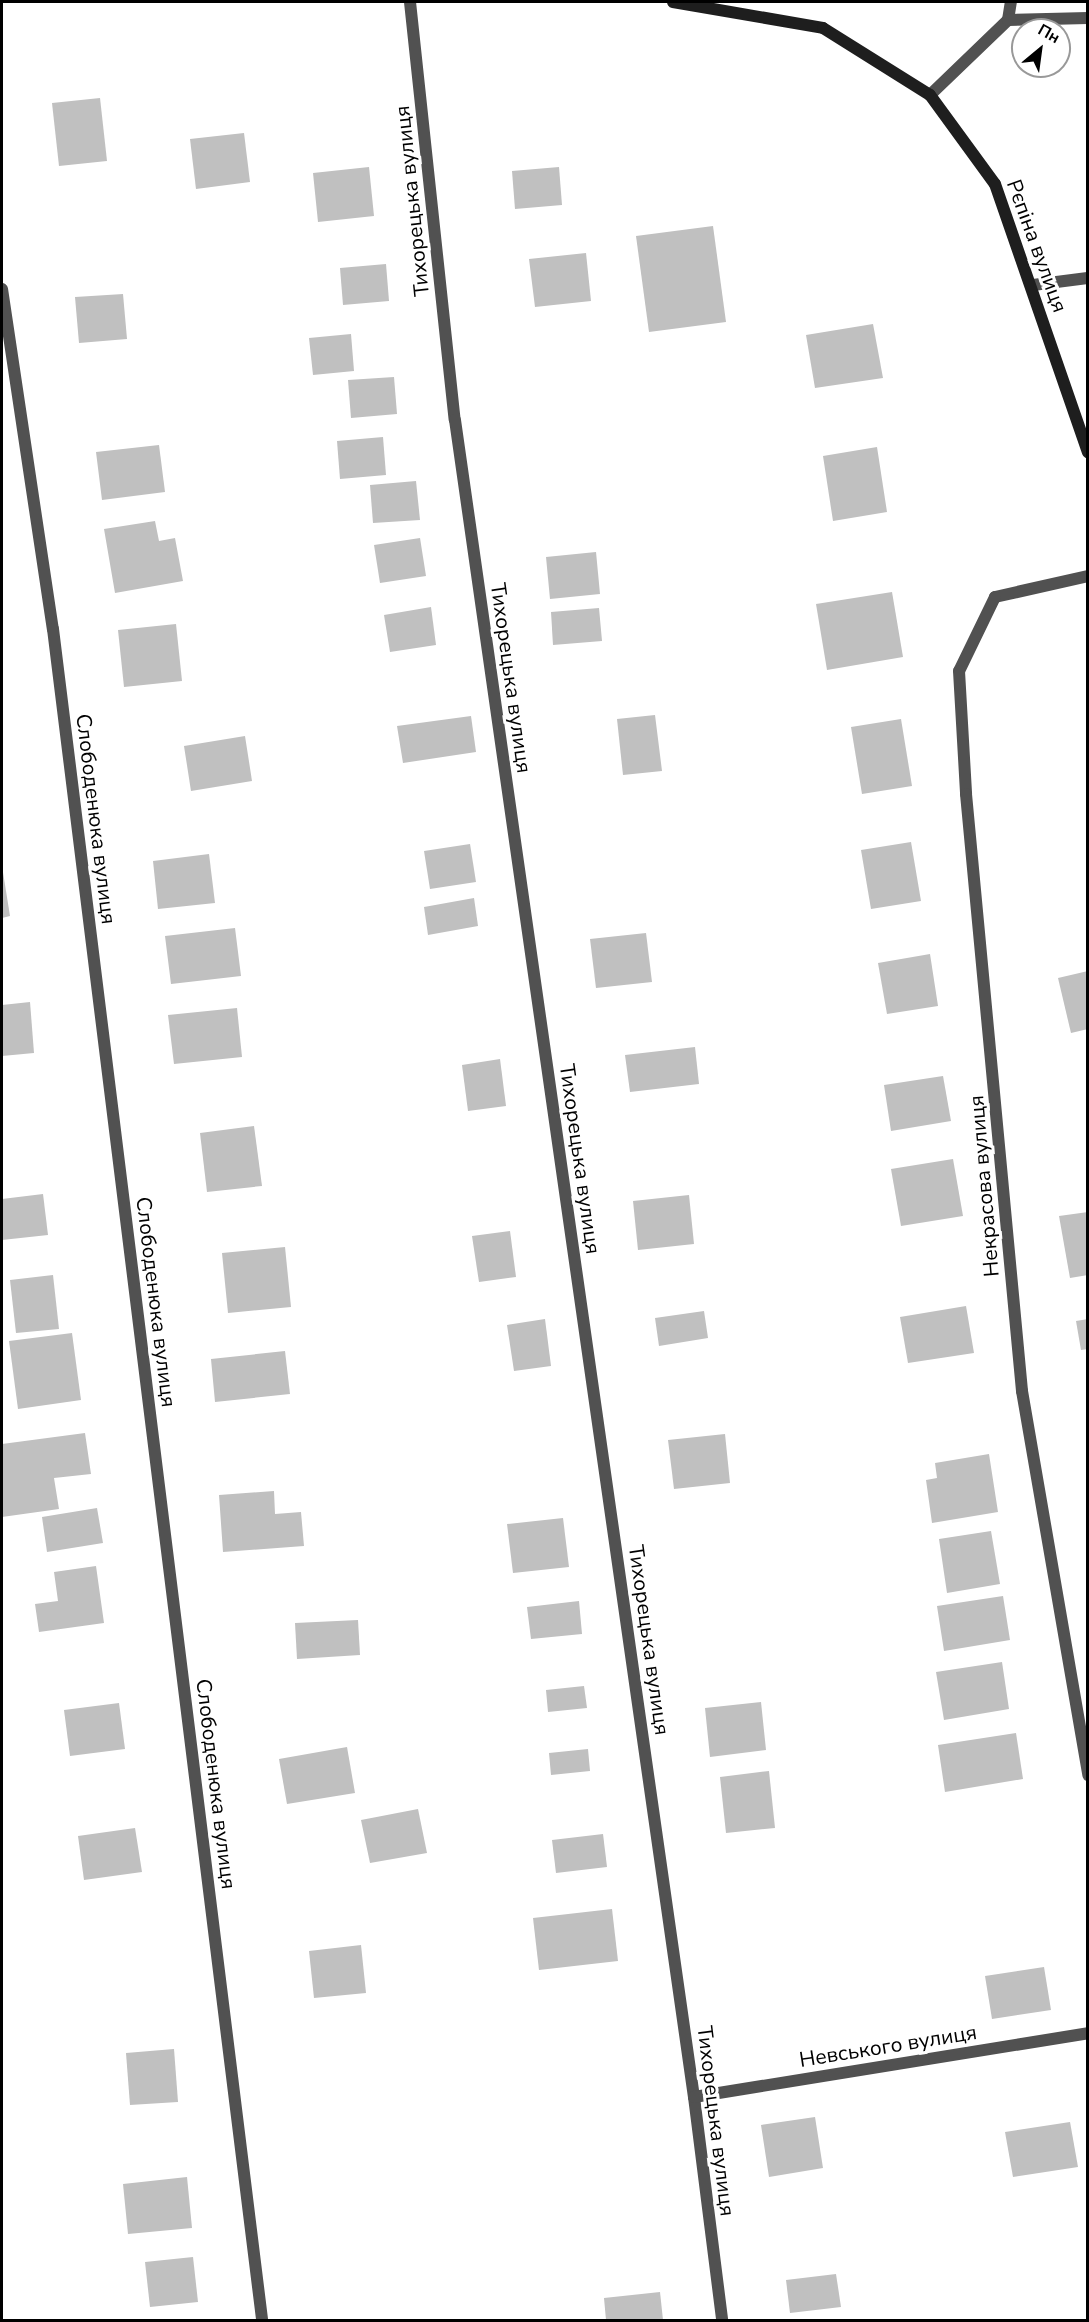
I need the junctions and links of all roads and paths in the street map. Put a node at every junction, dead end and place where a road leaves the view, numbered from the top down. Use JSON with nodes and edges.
{"nodes":[{"id":1,"x":410,"y":2,"type":"edge"},
{"id":2,"x":673,"y":2,"type":"edge"},
{"id":3,"x":1011,"y":2,"type":"edge"},
{"id":4,"x":1088,"y":18,"type":"edge"},
{"id":5,"x":1008,"y":20,"type":"junction"},
{"id":6,"x":930,"y":94,"type":"junction"},
{"id":7,"x":1088,"y":278,"type":"edge"},
{"id":8,"x":1033,"y":285,"type":"junction"},
{"id":9,"x":2,"y":289,"type":"edge"},
{"id":10,"x":1088,"y":452,"type":"edge"},
{"id":11,"x":1088,"y":576,"type":"edge"},
{"id":12,"x":1088,"y":1775,"type":"edge"},
{"id":13,"x":1088,"y":2033,"type":"edge"},
{"id":14,"x":694,"y":2097,"type":"junction"},
{"id":15,"x":262,"y":2320,"type":"edge"},
{"id":16,"x":722,"y":2320,"type":"edge"}],
"edges":[{"from":1,"to":14,"type":"street","name":"Тихорецька вулиця"},
{"from":2,"to":6,"type":"street","name":"Рєпіна вулиця"},
{"from":3,"to":5,"type":"street"},
{"from":4,"to":5,"type":"street"},
{"from":5,"to":6,"type":"street"},
{"from":6,"to":8,"type":"street","name":"Рєпіна вулиця"},
{"from":7,"to":8,"type":"street"},
{"from":8,"to":10,"type":"street","name":"Рєпіна вулиця"},
{"from":9,"to":15,"type":"street","name":"Слободенюка вулиця"},
{"from":11,"to":12,"type":"street","name":"Некрасова вулиця"},
{"from":13,"to":14,"type":"street","name":"Невського вулиця"},
{"from":14,"to":16,"type":"street","name":"Тихорецька вулиця"}]}
